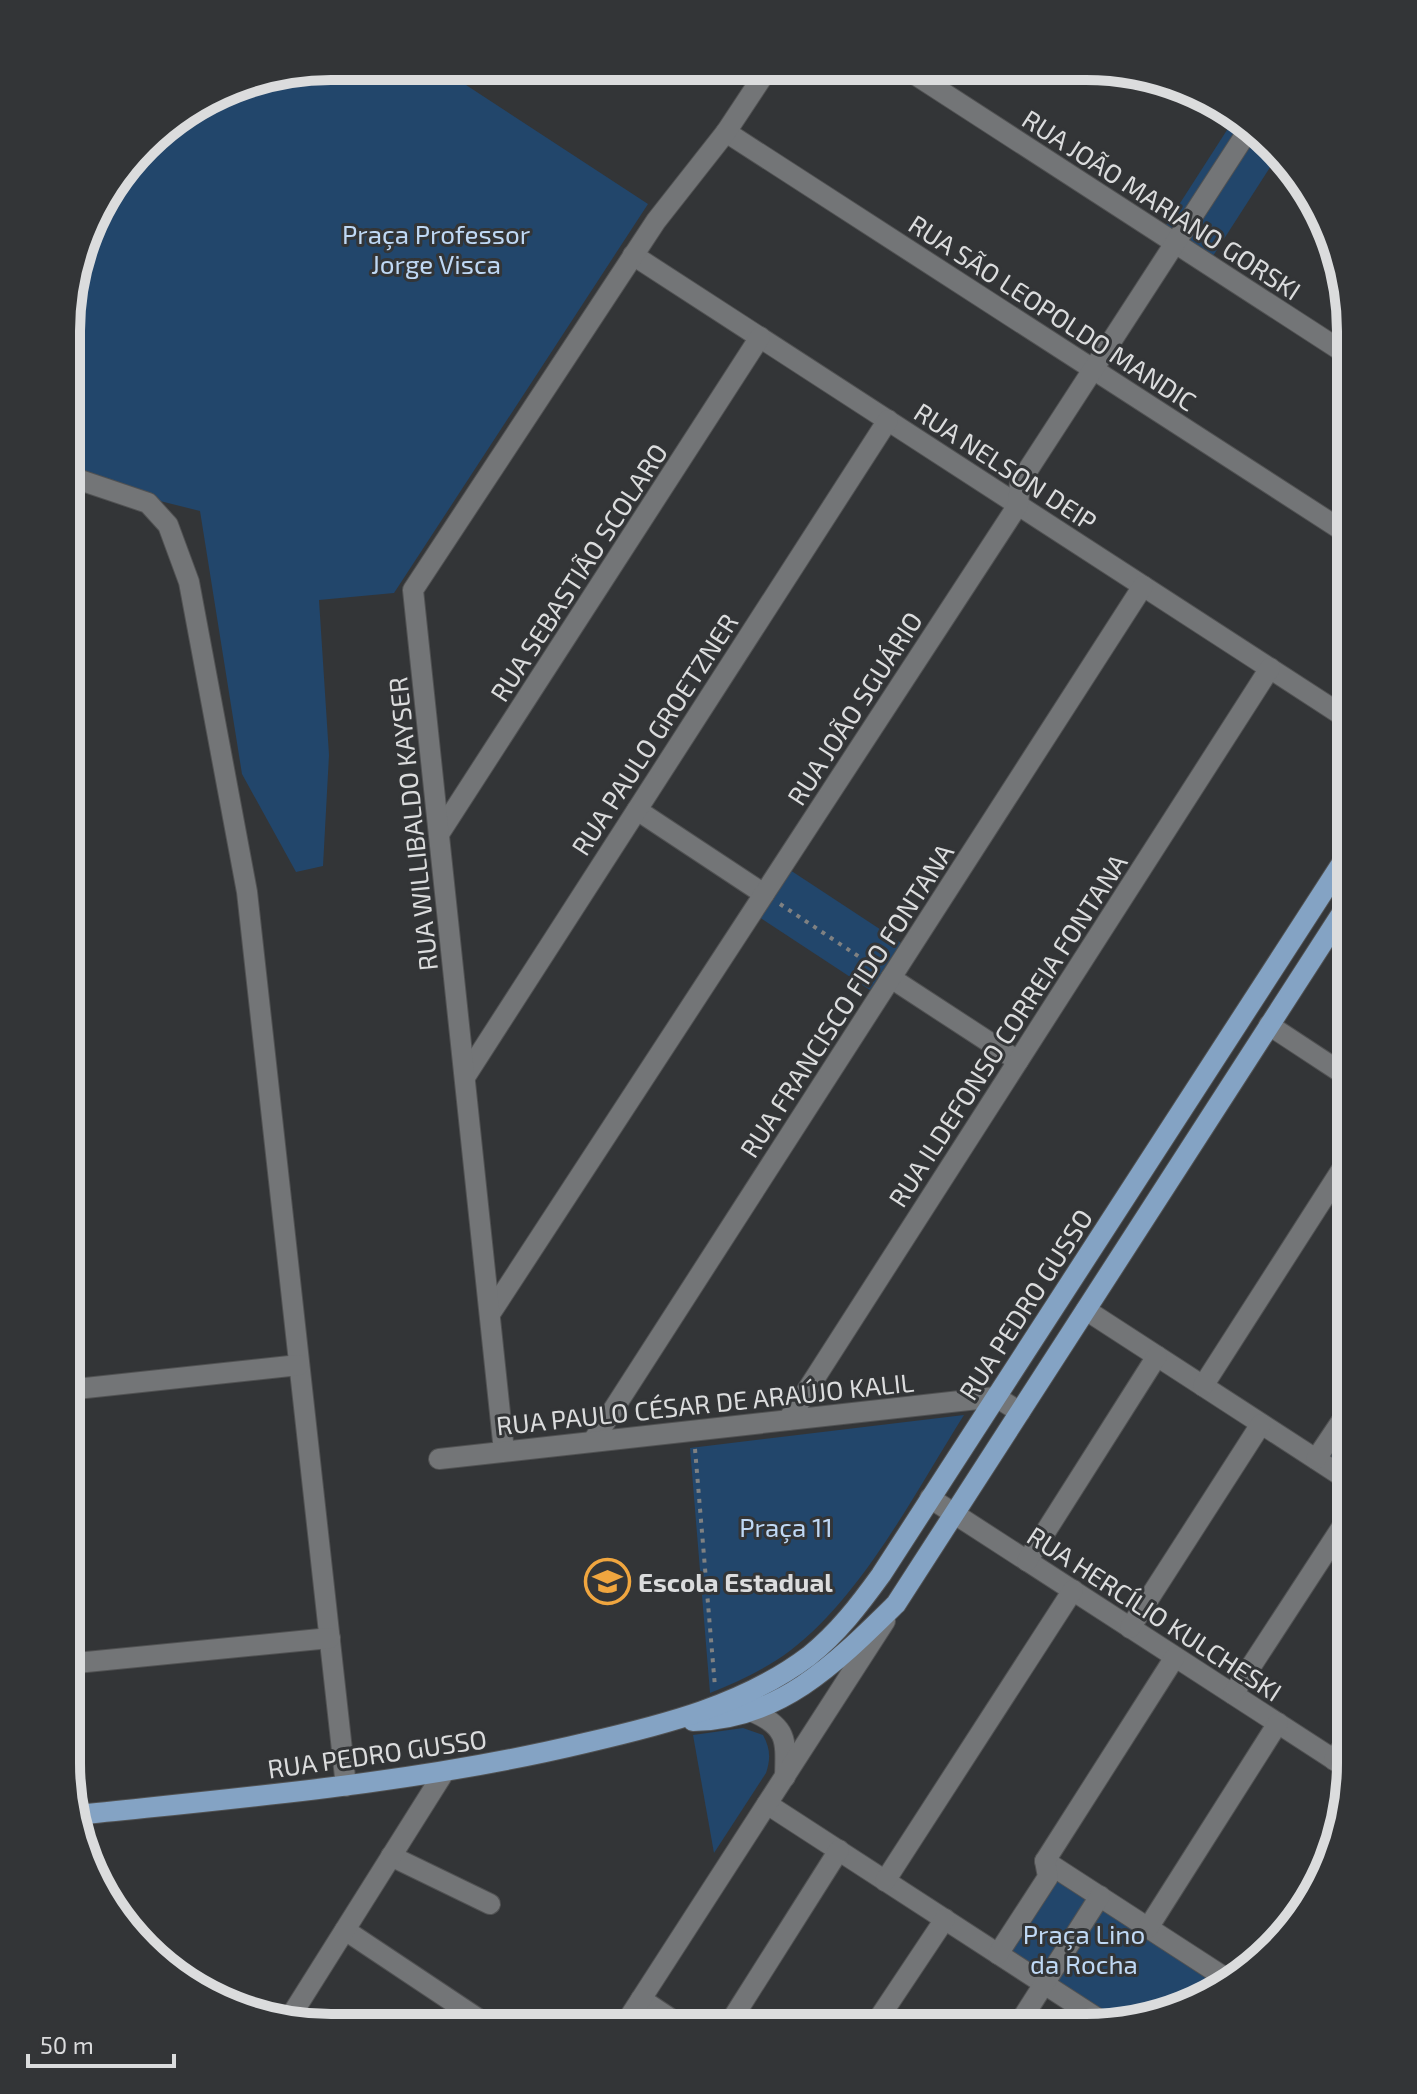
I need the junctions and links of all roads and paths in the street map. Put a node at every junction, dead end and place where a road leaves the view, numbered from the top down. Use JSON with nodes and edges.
{"nodes":[{"id":1,"x":760,"y":80,"type":"edge"},
{"id":2,"x":923,"y":80,"type":"edge"},
{"id":3,"x":726,"y":132,"type":"junction"},
{"id":4,"x":1244,"y":137,"type":"edge"},
{"id":5,"x":1175,"y":244,"type":"junction"},
{"id":6,"x":633,"y":255,"type":"junction"},
{"id":7,"x":760,"y":337,"type":"junction"},
{"id":8,"x":1337,"y":348,"type":"edge"},
{"id":9,"x":1092,"y":368,"type":"junction"},
{"id":10,"x":888,"y":420,"type":"junction"},
{"id":11,"x":80,"y":480,"type":"edge"},
{"id":12,"x":1018,"y":505,"type":"junction"},
{"id":13,"x":1337,"y":527,"type":"edge"},
{"id":14,"x":1143,"y":586,"type":"junction"},
{"id":15,"x":1270,"y":668,"type":"junction"},
{"id":16,"x":1337,"y":712,"type":"edge"},
{"id":17,"x":637,"y":810,"type":"junction"},
{"id":18,"x":439,"y":834,"type":"junction"},
{"id":19,"x":1337,"y":871,"type":"edge"},
{"id":20,"x":764,"y":894,"type":"junction"},
{"id":21,"x":1337,"y":921,"type":"edge"},
{"id":22,"x":891,"y":978,"type":"junction"},
{"id":23,"x":1269,"y":1025,"type":"junction"},
{"id":24,"x":1018,"y":1061,"type":"junction"},
{"id":25,"x":1336,"y":1063,"type":"edge"},
{"id":26,"x":465,"y":1077,"type":"junction"},
{"id":27,"x":1336,"y":1178,"type":"edge"},
{"id":28,"x":1086,"y":1310,"type":"junction"},
{"id":29,"x":490,"y":1314,"type":"junction"},
{"id":30,"x":1157,"y":1356,"type":"junction"},
{"id":31,"x":299,"y":1365,"type":"junction"},
{"id":32,"x":1203,"y":1386,"type":"junction"},
{"id":33,"x":80,"y":1389,"type":"edge"},
{"id":34,"x":996,"y":1397,"type":"junction"},
{"id":35,"x":1020,"y":1412,"type":"junction"},
{"id":36,"x":788,"y":1420,"type":"junction"},
{"id":37,"x":1261,"y":1424,"type":"junction"},
{"id":38,"x":1336,"y":1429,"type":"edge"},
{"id":39,"x":694,"y":1430,"type":"junction"},
{"id":40,"x":593,"y":1441,"type":"junction"},
{"id":41,"x":504,"y":1451,"type":"junction"},
{"id":42,"x":439,"y":1459,"type":"dead end"},
{"id":43,"x":1316,"y":1459,"type":"junction"},
{"id":44,"x":1336,"y":1472,"type":"edge"},
{"id":45,"x":930,"y":1498,"type":"junction"},
{"id":46,"x":954,"y":1514,"type":"junction"},
{"id":47,"x":1336,"y":1536,"type":"edge"},
{"id":48,"x":1027,"y":1561,"type":"junction"},
{"id":49,"x":1073,"y":1590,"type":"junction"},
{"id":50,"x":896,"y":1604,"type":"junction"},
{"id":51,"x":1130,"y":1628,"type":"junction"},
{"id":52,"x":330,"y":1638,"type":"junction"},
{"id":53,"x":1175,"y":1657,"type":"junction"},
{"id":54,"x":80,"y":1663,"type":"edge"},
{"id":55,"x":1233,"y":1694,"type":"junction"},
{"id":56,"x":716,"y":1705,"type":"junction"},
{"id":57,"x":753,"y":1712,"type":"junction"},
{"id":58,"x":681,"y":1721,"type":"junction"},
{"id":59,"x":1278,"y":1723,"type":"junction"},
{"id":60,"x":1336,"y":1761,"type":"edge"},
{"id":61,"x":443,"y":1774,"type":"junction"},
{"id":62,"x":785,"y":1777,"type":"junction"},
{"id":63,"x":346,"y":1786,"type":"junction"},
{"id":64,"x":767,"y":1804,"type":"junction"},
{"id":65,"x":86,"y":1814,"type":"edge"},
{"id":66,"x":839,"y":1850,"type":"junction"},
{"id":67,"x":391,"y":1856,"type":"junction"},
{"id":68,"x":1045,"y":1861,"type":"junction"},
{"id":69,"x":885,"y":1881,"type":"junction"},
{"id":70,"x":1100,"y":1896,"type":"junction"},
{"id":71,"x":490,"y":1904,"type":"dead end"},
{"id":72,"x":945,"y":1919,"type":"junction"},
{"id":73,"x":1148,"y":1928,"type":"junction"},
{"id":74,"x":345,"y":1930,"type":"junction"},
{"id":75,"x":998,"y":1954,"type":"junction"},
{"id":76,"x":1220,"y":1975,"type":"edge"},
{"id":77,"x":1044,"y":1984,"type":"junction"},
{"id":78,"x":641,"y":1999,"type":"junction"},
{"id":79,"x":294,"y":2011,"type":"edge"},
{"id":80,"x":471,"y":2014,"type":"edge"},
{"id":81,"x":631,"y":2014,"type":"edge"},
{"id":82,"x":664,"y":2014,"type":"edge"},
{"id":83,"x":735,"y":2014,"type":"edge"},
{"id":84,"x":882,"y":2014,"type":"edge"},
{"id":85,"x":1025,"y":2014,"type":"edge"},
{"id":86,"x":1090,"y":2014,"type":"edge"}],
"edges":[{"from":1,"to":3,"type":"street","name":"RUA WILLIBALDO KAYSER"},
{"from":2,"to":5,"type":"street","name":"RUA JOÃO MARIANO GORSKI"},
{"from":3,"to":6,"type":"street","name":"RUA WILLIBALDO KAYSER"},
{"from":3,"to":9,"type":"street","name":"RUA SÃO LEOPOLDO MANDIC"},
{"from":4,"to":5,"type":"street","name":"RUA JOÃO SGUÁRIO"},
{"from":5,"to":8,"type":"street","name":"RUA JOÃO MARIANO GORSKI"},
{"from":5,"to":9,"type":"street","name":"RUA JOÃO SGUÁRIO"},
{"from":6,"to":7,"type":"street","name":"RUA NELSON DEIP"},
{"from":6,"to":18,"type":"street","name":"RUA WILLIBALDO KAYSER"},
{"from":7,"to":10,"type":"street","name":"RUA NELSON DEIP"},
{"from":7,"to":18,"type":"street","name":"RUA SEBASTIÃO SCOLARO"},
{"from":9,"to":12,"type":"street","name":"RUA JOÃO SGUÁRIO"},
{"from":9,"to":13,"type":"street","name":"RUA SÃO LEOPOLDO MANDIC"},
{"from":10,"to":12,"type":"street","name":"RUA NELSON DEIP"},
{"from":10,"to":17,"type":"street","name":"RUA PAULO GROETZNER"},
{"from":11,"to":31,"type":"street"},
{"from":12,"to":14,"type":"street","name":"RUA NELSON DEIP"},
{"from":12,"to":20,"type":"street","name":"RUA JOÃO SGUÁRIO"},
{"from":14,"to":15,"type":"street","name":"RUA NELSON DEIP"},
{"from":14,"to":22,"type":"street","name":"RUA FRANCISCO FIDO FONTANA"},
{"from":15,"to":16,"type":"street","name":"RUA NELSON DEIP"},
{"from":15,"to":24,"type":"street","name":"RUA ILDEFONSO CORREIA FONTANA"},
{"from":17,"to":20,"type":"street"},
{"from":17,"to":26,"type":"street","name":"RUA PAULO GROETZNER"},
{"from":18,"to":26,"type":"street","name":"RUA WILLIBALDO KAYSER"},
{"from":19,"to":34,"type":"main road","name":"RUA PEDRO GUSSO"},
{"from":20,"to":22,"type":"path"},
{"from":20,"to":29,"type":"street","name":"RUA JOÃO SGUÁRIO"},
{"from":21,"to":23,"type":"main road","name":"RUA PEDRO GUSSO"},
{"from":22,"to":24,"type":"street"},
{"from":22,"to":40,"type":"street","name":"RUA FRANCISCO FIDO FONTANA"},
{"from":23,"to":25,"type":"street"},
{"from":23,"to":28,"type":"main road","name":"RUA PEDRO GUSSO"},
{"from":24,"to":36,"type":"street","name":"RUA ILDEFONSO CORREIA FONTANA"},
{"from":26,"to":29,"type":"street","name":"RUA WILLIBALDO KAYSER"},
{"from":27,"to":32,"type":"street"},
{"from":28,"to":30,"type":"street"},
{"from":28,"to":35,"type":"main road","name":"RUA PEDRO GUSSO"},
{"from":29,"to":41,"type":"street","name":"RUA WILLIBALDO KAYSER"},
{"from":30,"to":32,"type":"street"},
{"from":30,"to":48,"type":"street"},
{"from":31,"to":33,"type":"street"},
{"from":31,"to":52,"type":"street"},
{"from":32,"to":37,"type":"street"},
{"from":34,"to":35,"type":"street"},
{"from":34,"to":36,"type":"street","name":"RUA PAULO CÉSAR DE ARAÚJO KALIL"},
{"from":34,"to":45,"type":"main road","name":"RUA PEDRO GUSSO"},
{"from":35,"to":46,"type":"main road","name":"RUA PEDRO GUSSO"},
{"from":36,"to":39,"type":"street","name":"RUA PAULO CÉSAR DE ARAÚJO KALIL"},
{"from":37,"to":43,"type":"street"},
{"from":37,"to":51,"type":"street"},
{"from":38,"to":43,"type":"street"},
{"from":39,"to":40,"type":"street","name":"RUA PAULO CÉSAR DE ARAÚJO KALIL"},
{"from":39,"to":56,"type":"path"},
{"from":40,"to":41,"type":"street","name":"RUA PAULO CÉSAR DE ARAÚJO KALIL"},
{"from":41,"to":42,"type":"street","name":"RUA PAULO CÉSAR DE ARAÚJO KALIL"},
{"from":43,"to":44,"type":"street"},
{"from":45,"to":46,"type":"street","name":"RUA HERCÍLIO KULCHESKI"},
{"from":45,"to":56,"type":"main road","name":"RUA PEDRO GUSSO"},
{"from":46,"to":48,"type":"street","name":"RUA HERCÍLIO KULCHESKI"},
{"from":46,"to":50,"type":"main road","name":"RUA PEDRO GUSSO"},
{"from":47,"to":55,"type":"street"},
{"from":48,"to":49,"type":"street","name":"RUA HERCÍLIO KULCHESKI"},
{"from":49,"to":51,"type":"street","name":"RUA HERCÍLIO KULCHESKI"},
{"from":49,"to":69,"type":"street"},
{"from":50,"to":57,"type":"main road","name":"RUA PEDRO GUSSO"},
{"from":50,"to":62,"type":"street"},
{"from":51,"to":53,"type":"street","name":"RUA HERCÍLIO KULCHESKI"},
{"from":52,"to":54,"type":"street"},
{"from":52,"to":63,"type":"street"},
{"from":53,"to":55,"type":"street","name":"RUA HERCÍLIO KULCHESKI"},
{"from":53,"to":68,"type":"street"},
{"from":55,"to":59,"type":"street","name":"RUA HERCÍLIO KULCHESKI"},
{"from":56,"to":58,"type":"main road","name":"RUA PEDRO GUSSO"},
{"from":57,"to":58,"type":"main road","name":"RUA PEDRO GUSSO"},
{"from":57,"to":62,"type":"street"},
{"from":58,"to":61,"type":"main road","name":"RUA PEDRO GUSSO"},
{"from":59,"to":60,"type":"street","name":"RUA HERCÍLIO KULCHESKI"},
{"from":59,"to":73,"type":"street"},
{"from":61,"to":63,"type":"main road","name":"RUA PEDRO GUSSO"},
{"from":61,"to":67,"type":"street"},
{"from":62,"to":64,"type":"street"},
{"from":63,"to":65,"type":"main road","name":"RUA PEDRO GUSSO"},
{"from":64,"to":66,"type":"street"},
{"from":64,"to":78,"type":"street"},
{"from":66,"to":69,"type":"street"},
{"from":66,"to":83,"type":"street"},
{"from":67,"to":71,"type":"street"},
{"from":67,"to":74,"type":"street"},
{"from":68,"to":70,"type":"street"},
{"from":68,"to":75,"type":"street"},
{"from":69,"to":72,"type":"street"},
{"from":70,"to":73,"type":"street"},
{"from":70,"to":77,"type":"street"},
{"from":72,"to":75,"type":"street"},
{"from":72,"to":84,"type":"street"},
{"from":73,"to":76,"type":"street"},
{"from":74,"to":79,"type":"street"},
{"from":74,"to":80,"type":"street"},
{"from":75,"to":77,"type":"street"},
{"from":77,"to":85,"type":"street"},
{"from":77,"to":86,"type":"street"},
{"from":78,"to":81,"type":"street"},
{"from":78,"to":82,"type":"street"}]}
